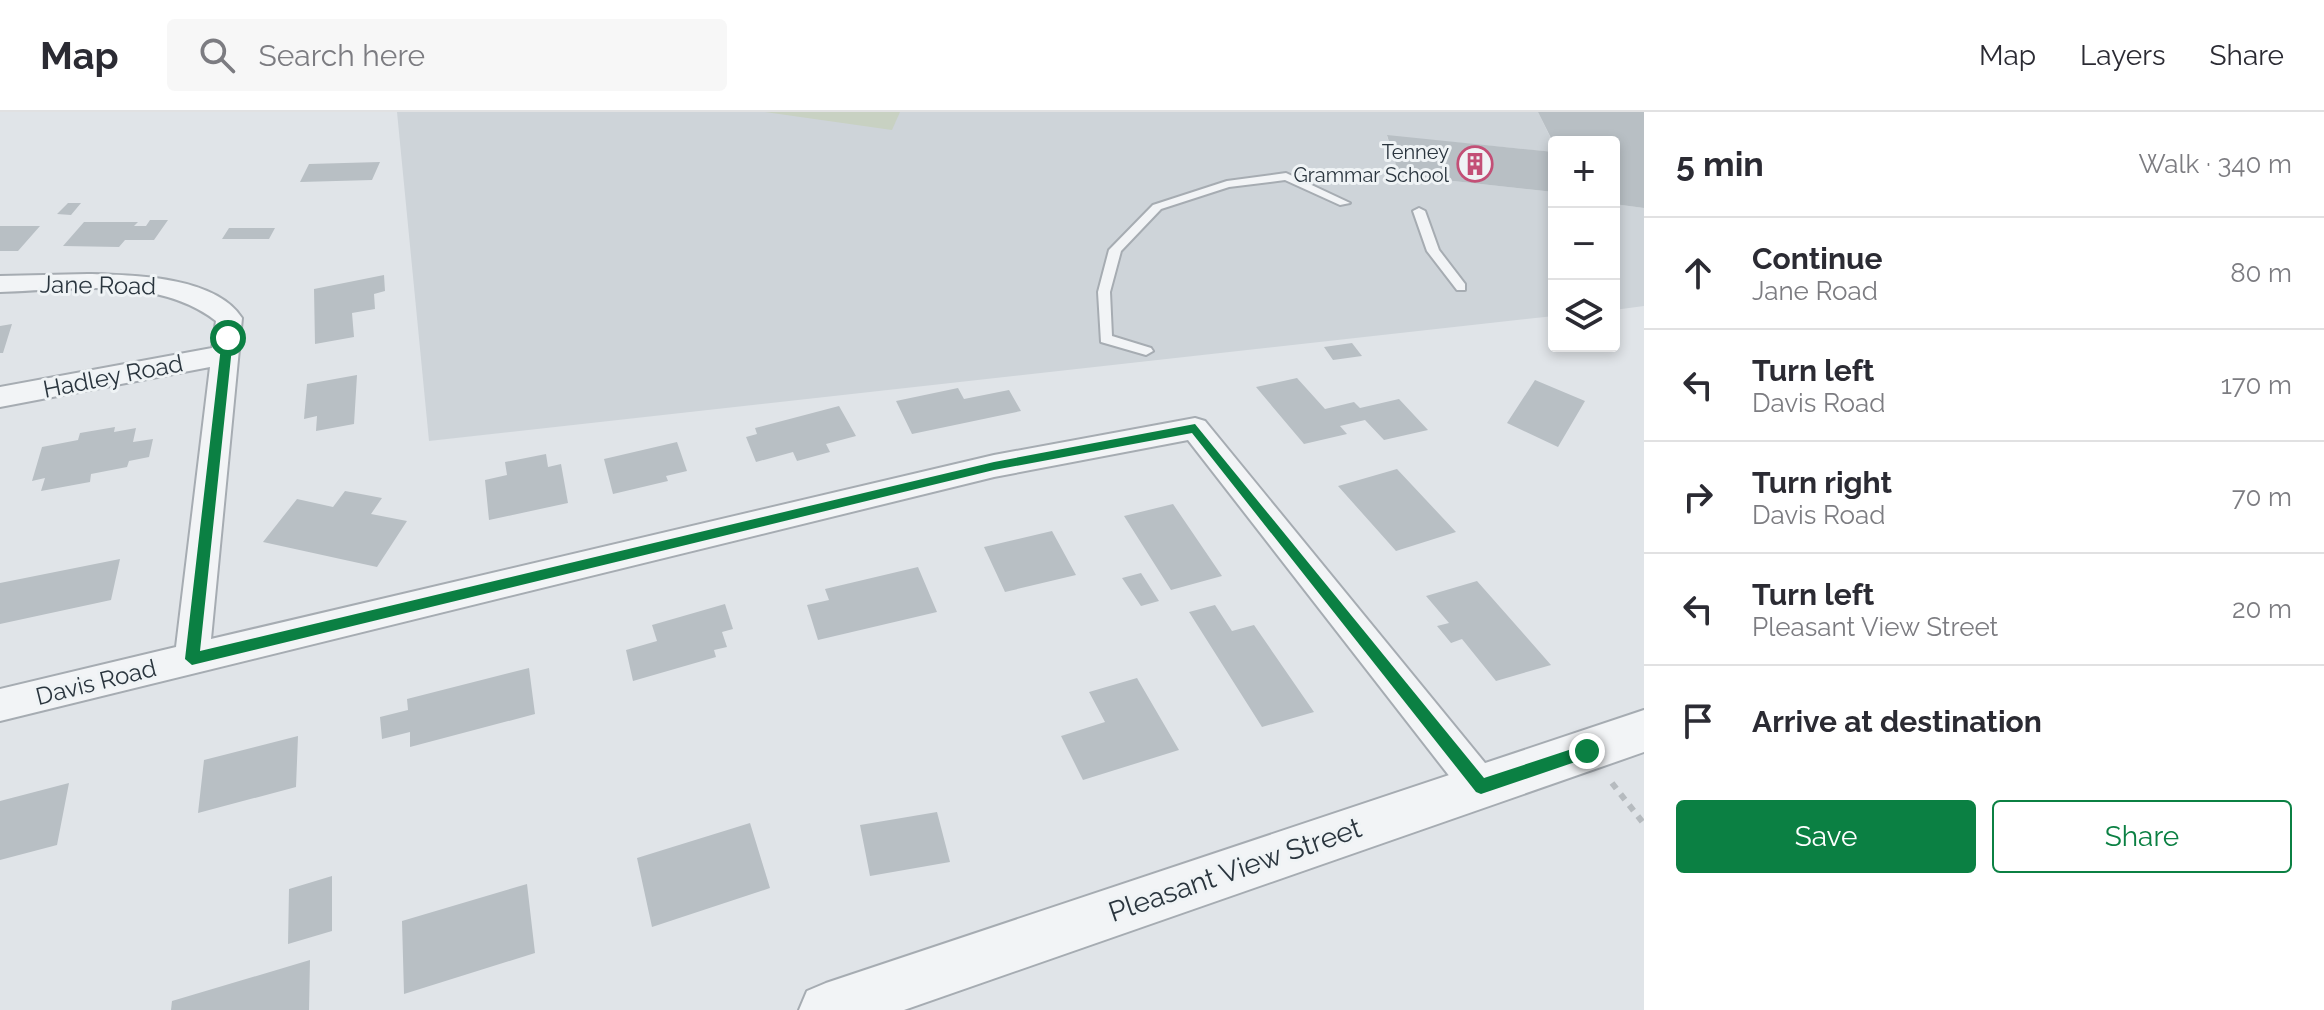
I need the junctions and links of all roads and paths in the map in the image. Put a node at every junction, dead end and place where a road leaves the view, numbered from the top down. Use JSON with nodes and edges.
{"nodes":[{"id":1,"x":1344,"y":203,"type":"dead end"},
{"id":2,"x":1419,"y":211,"type":"dead end"},
{"id":3,"x":0,"y":284,"type":"edge"},
{"id":4,"x":1461,"y":287,"type":"dead end"},
{"id":5,"x":1146,"y":351,"type":"dead end"},
{"id":6,"x":226,"y":355,"type":"junction"},
{"id":7,"x":0,"y":397,"type":"edge"},
{"id":8,"x":192,"y":659,"type":"junction"},
{"id":9,"x":0,"y":705,"type":"edge"},
{"id":10,"x":1644,"y":731,"type":"edge"},
{"id":11,"x":1481,"y":787,"type":"junction"},
{"id":12,"x":826,"y":1010,"type":"edge"}],
"edges":[{"from":1,"to":5,"type":"lane"},
{"from":2,"to":4,"type":"lane"},
{"from":3,"to":6,"type":"street","name":"Jane Road"},
{"from":6,"to":7,"type":"street","name":"Hadley Road"},
{"from":6,"to":8,"type":"street","name":"Jane Road"},
{"from":8,"to":9,"type":"street","name":"Davis Road"},
{"from":8,"to":11,"type":"street","name":"Davis Road"},
{"from":10,"to":11,"type":"street","name":"Pleasant View Street"},
{"from":11,"to":12,"type":"street","name":"Pleasant View Street"}]}
